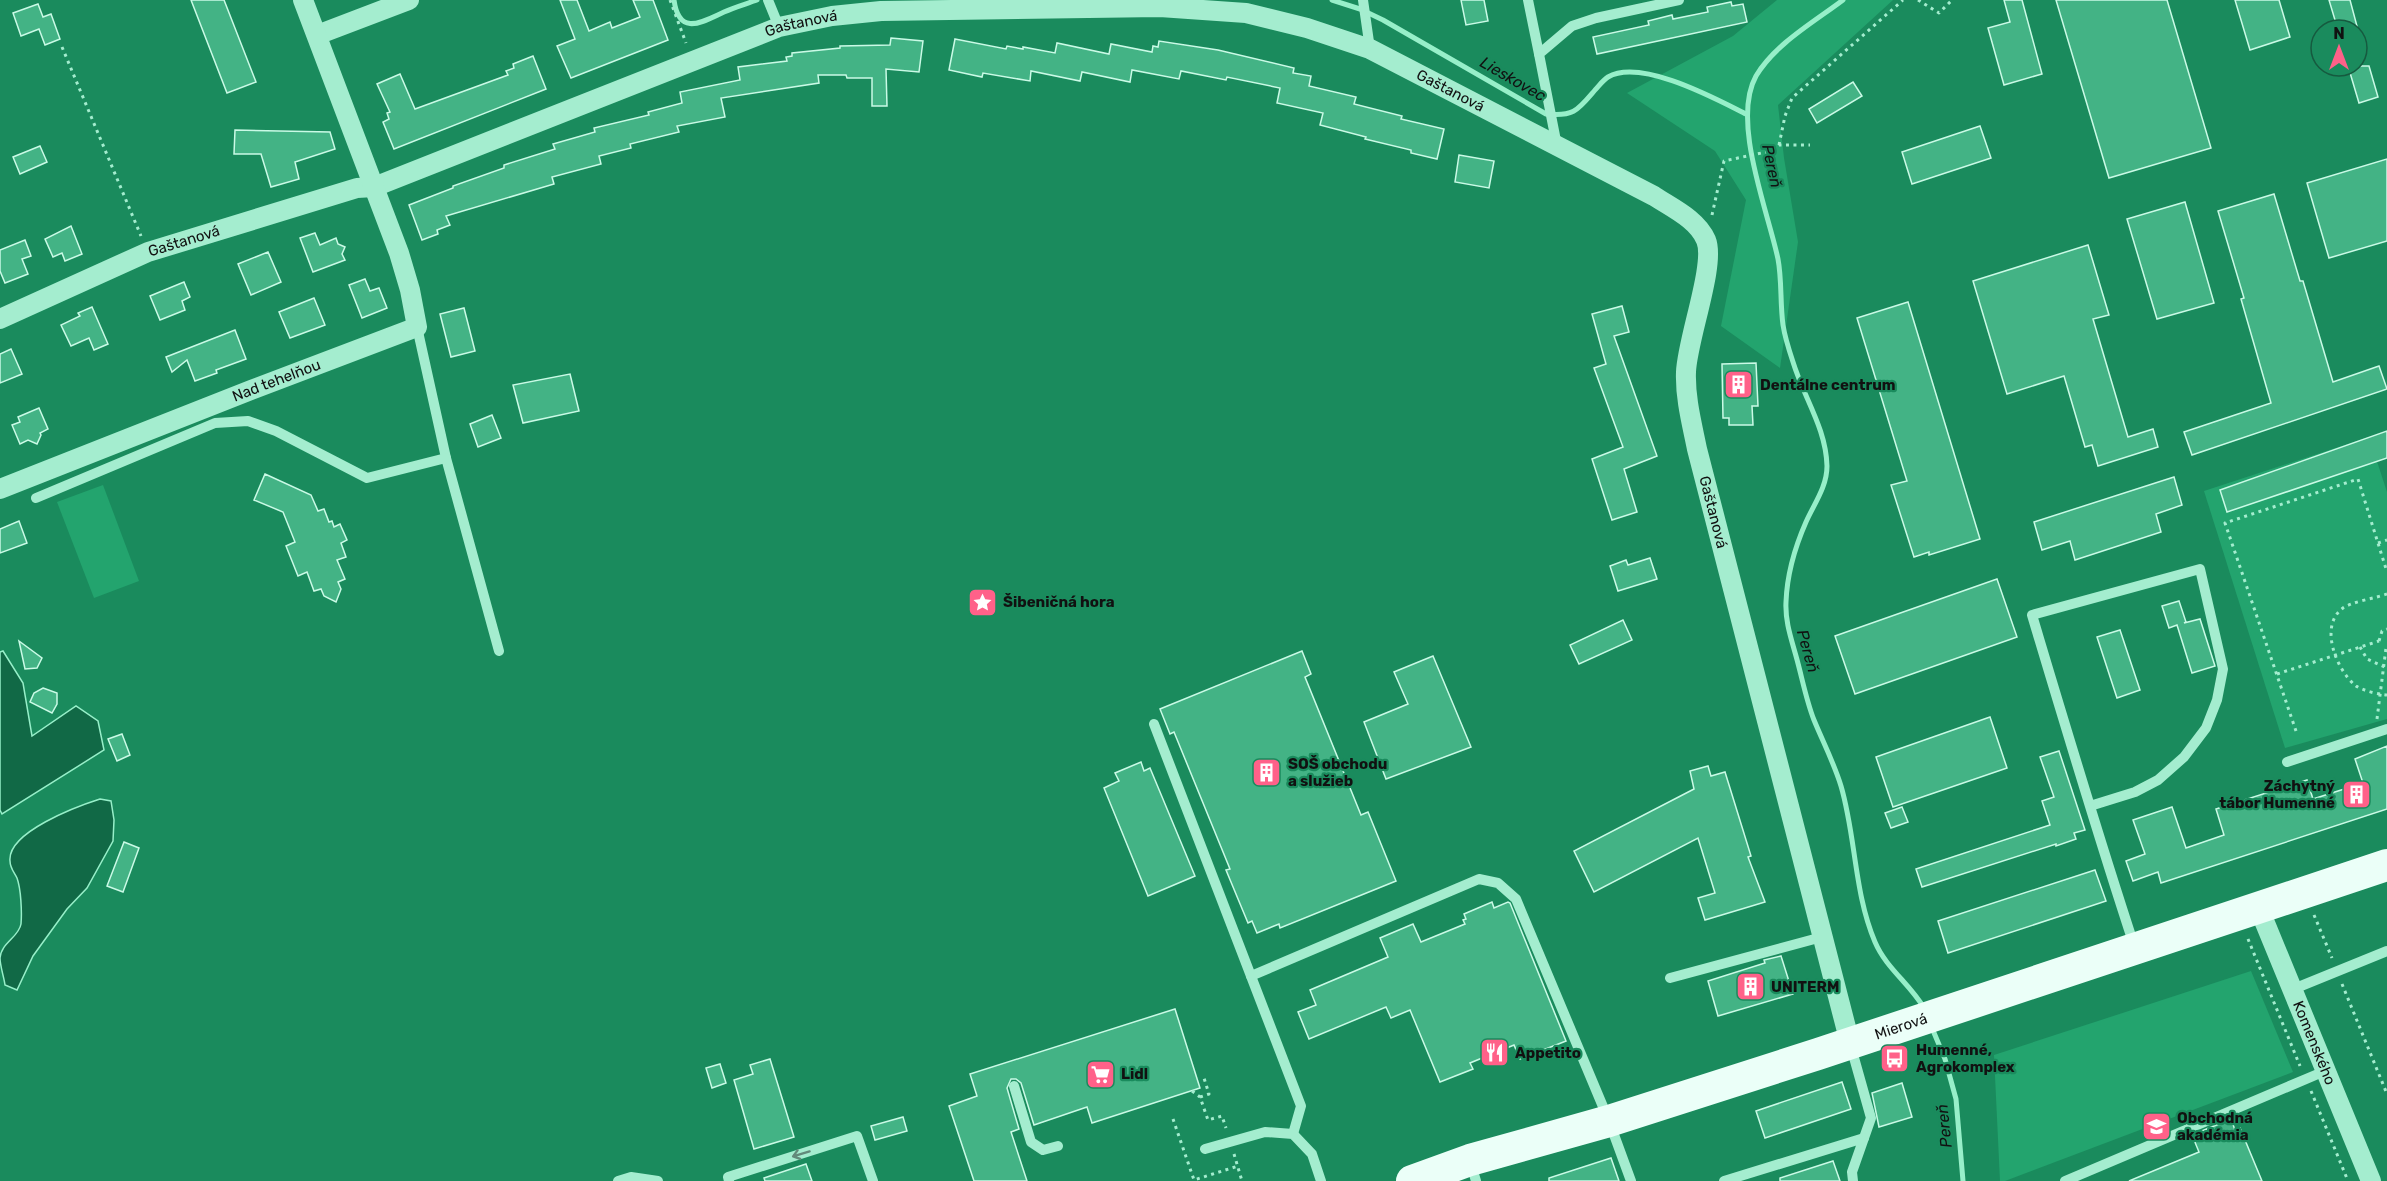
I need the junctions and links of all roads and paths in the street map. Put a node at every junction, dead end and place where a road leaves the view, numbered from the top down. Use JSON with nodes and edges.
{"nodes":[{"id":1,"x":303,"y":0,"type":"edge"},
{"id":2,"x":409,"y":0,"type":"edge"},
{"id":3,"x":670,"y":0,"type":"edge"},
{"id":4,"x":1362,"y":0,"type":"edge"},
{"id":5,"x":1528,"y":0,"type":"edge"},
{"id":6,"x":1679,"y":0,"type":"edge"},
{"id":7,"x":1903,"y":0,"type":"edge"},
{"id":8,"x":1918,"y":0,"type":"edge"},
{"id":9,"x":1952,"y":0,"type":"edge"},
{"id":10,"x":770,"y":4,"type":"edge"},
{"id":11,"x":1160,"y":4,"type":"edge"},
{"id":12,"x":1639,"y":4,"type":"edge"},
{"id":13,"x":779,"y":27,"type":"junction"},
{"id":14,"x":317,"y":35,"type":"junction"},
{"id":15,"x":62,"y":47,"type":"dead end"},
{"id":16,"x":1370,"y":49,"type":"junction"},
{"id":17,"x":1539,"y":54,"type":"junction"},
{"id":18,"x":693,"y":62,"type":"junction"},
{"id":19,"x":1779,"y":145,"type":"junction"},
{"id":20,"x":1810,"y":145,"type":"dead end"},
{"id":21,"x":1557,"y":146,"type":"junction"},
{"id":22,"x":374,"y":187,"type":"junction"},
{"id":23,"x":1706,"y":240,"type":"junction"},
{"id":24,"x":148,"y":252,"type":"junction"},
{"id":25,"x":0,"y":318,"type":"edge"},
{"id":26,"x":417,"y":327,"type":"junction"},
{"id":27,"x":446,"y":458,"type":"junction"},
{"id":28,"x":0,"y":489,"type":"edge"},
{"id":29,"x":36,"y":498,"type":"dead end"},
{"id":30,"x":2387,"y":540,"type":"edge"},
{"id":31,"x":2378,"y":543,"type":"junction"},
{"id":32,"x":2387,"y":572,"type":"edge"},
{"id":33,"x":2387,"y":594,"type":"edge"},
{"id":34,"x":2387,"y":629,"type":"edge"},
{"id":35,"x":2379,"y":641,"type":"junction"},
{"id":36,"x":2360,"y":647,"type":"junction"},
{"id":37,"x":2386,"y":648,"type":"edge"},
{"id":38,"x":499,"y":651,"type":"dead end"},
{"id":39,"x":2334,"y":656,"type":"junction"},
{"id":40,"x":2385,"y":668,"type":"edge"},
{"id":41,"x":2277,"y":674,"type":"junction"},
{"id":42,"x":2379,"y":694,"type":"junction"},
{"id":43,"x":2387,"y":695,"type":"edge"},
{"id":44,"x":1154,"y":724,"type":"dead end"},
{"id":45,"x":2387,"y":729,"type":"edge"},
{"id":46,"x":2296,"y":730,"type":"dead end"},
{"id":47,"x":2376,"y":733,"type":"junction"},
{"id":48,"x":2287,"y":762,"type":"dead end"},
{"id":49,"x":2090,"y":806,"type":"junction"},
{"id":50,"x":2387,"y":865,"type":"edge"},
{"id":51,"x":2258,"y":906,"type":"junction"},
{"id":52,"x":2314,"y":915,"type":"dead end"},
{"id":53,"x":1822,"y":937,"type":"junction"},
{"id":54,"x":2248,"y":939,"type":"dead end"},
{"id":55,"x":2135,"y":948,"type":"junction"},
{"id":56,"x":2387,"y":951,"type":"edge"},
{"id":57,"x":2337,"y":971,"type":"junction"},
{"id":58,"x":1251,"y":976,"type":"junction"},
{"id":59,"x":1670,"y":978,"type":"dead end"},
{"id":60,"x":2291,"y":990,"type":"junction"},
{"id":61,"x":1850,"y":1043,"type":"junction"},
{"id":62,"x":2325,"y":1071,"type":"junction"},
{"id":63,"x":1204,"y":1078,"type":"dead end"},
{"id":64,"x":2306,"y":1079,"type":"junction"},
{"id":65,"x":1014,"y":1086,"type":"dead end"},
{"id":66,"x":2387,"y":1094,"type":"edge"},
{"id":67,"x":1200,"y":1097,"type":"dead end"},
{"id":68,"x":1609,"y":1121,"type":"junction"},
{"id":69,"x":1293,"y":1134,"type":"junction"},
{"id":70,"x":1864,"y":1138,"type":"junction"},
{"id":71,"x":1058,"y":1146,"type":"dead end"},
{"id":72,"x":1205,"y":1149,"type":"dead end"},
{"id":73,"x":1473,"y":1170,"type":"edge"},
{"id":74,"x":618,"y":1181,"type":"edge"},
{"id":75,"x":657,"y":1181,"type":"edge"},
{"id":76,"x":729,"y":1181,"type":"edge"},
{"id":77,"x":873,"y":1181,"type":"edge"},
{"id":78,"x":1321,"y":1181,"type":"edge"},
{"id":79,"x":1412,"y":1181,"type":"edge"},
{"id":80,"x":1631,"y":1181,"type":"edge"},
{"id":81,"x":1724,"y":1181,"type":"edge"},
{"id":82,"x":1853,"y":1181,"type":"edge"},
{"id":83,"x":2065,"y":1181,"type":"edge"},
{"id":84,"x":2348,"y":1181,"type":"edge"},
{"id":85,"x":2370,"y":1181,"type":"edge"}],
"edges":[{"from":1,"to":14,"type":"street"},
{"from":2,"to":14,"type":"street"},
{"from":3,"to":18,"type":"path"},
{"from":4,"to":16,"type":"lane"},
{"from":5,"to":17,"type":"lane"},
{"from":6,"to":12,"type":"lane"},
{"from":7,"to":19,"type":"path"},
{"from":8,"to":9,"type":"path"},
{"from":10,"to":13,"type":"lane"},
{"from":11,"to":13,"type":"street","name":"Gaštanová"},
{"from":11,"to":16,"type":"street","name":"Gaštanová"},
{"from":12,"to":17,"type":"lane"},
{"from":13,"to":18,"type":"street","name":"Gaštanová"},
{"from":14,"to":22,"type":"street"},
{"from":15,"to":24,"type":"path"},
{"from":16,"to":21,"type":"street","name":"Gaštanová"},
{"from":17,"to":21,"type":"lane"},
{"from":18,"to":22,"type":"street","name":"Gaštanová"},
{"from":19,"to":20,"type":"path"},
{"from":19,"to":23,"type":"path"},
{"from":21,"to":23,"type":"street","name":"Gaštanová"},
{"from":22,"to":24,"type":"street","name":"Gaštanová"},
{"from":22,"to":26,"type":"street"},
{"from":23,"to":53,"type":"street","name":"Gaštanová"},
{"from":24,"to":25,"type":"street","name":"Gaštanová"},
{"from":26,"to":27,"type":"lane"},
{"from":26,"to":28,"type":"street","name":"Nad tehelňou"},
{"from":27,"to":29,"type":"lane"},
{"from":27,"to":38,"type":"lane"},
{"from":30,"to":31,"type":"path"},
{"from":31,"to":32,"type":"path"},
{"from":31,"to":41,"type":"path"},
{"from":33,"to":39,"type":"path"},
{"from":34,"to":35,"type":"path"},
{"from":35,"to":36,"type":"path"},
{"from":35,"to":37,"type":"path"},
{"from":36,"to":39,"type":"path"},
{"from":36,"to":40,"type":"path"},
{"from":37,"to":40,"type":"path"},
{"from":39,"to":41,"type":"path"},
{"from":39,"to":42,"type":"path"},
{"from":40,"to":42,"type":"path"},
{"from":41,"to":46,"type":"path"},
{"from":42,"to":43,"type":"path"},
{"from":42,"to":47,"type":"path"},
{"from":44,"to":58,"type":"lane"},
{"from":45,"to":47,"type":"lane"},
{"from":47,"to":48,"type":"lane"},
{"from":49,"to":49,"type":"lane"},
{"from":49,"to":55,"type":"lane"},
{"from":50,"to":51,"type":"main road","name":"Mierová"},
{"from":51,"to":55,"type":"main road","name":"Mierová"},
{"from":51,"to":60,"type":"street","name":"Komenského"},
{"from":52,"to":57,"type":"path"},
{"from":53,"to":59,"type":"lane"},
{"from":53,"to":61,"type":"street","name":"Gaštanová"},
{"from":54,"to":64,"type":"path"},
{"from":55,"to":61,"type":"main road","name":"Mierová"},
{"from":56,"to":57,"type":"lane"},
{"from":57,"to":60,"type":"lane"},
{"from":57,"to":66,"type":"path"},
{"from":58,"to":68,"type":"lane"},
{"from":58,"to":69,"type":"lane"},
{"from":60,"to":62,"type":"street","name":"Komenského"},
{"from":61,"to":68,"type":"main road","name":"Mierová"},
{"from":61,"to":70,"type":"lane"},
{"from":62,"to":64,"type":"lane"},
{"from":62,"to":85,"type":"street","name":"Komenského"},
{"from":63,"to":67,"type":"path"},
{"from":64,"to":83,"type":"lane"},
{"from":64,"to":84,"type":"path"},
{"from":65,"to":71,"type":"lane"},
{"from":68,"to":73,"type":"main road","name":"Mierová"},
{"from":68,"to":80,"type":"lane"},
{"from":69,"to":72,"type":"lane"},
{"from":69,"to":78,"type":"lane"},
{"from":70,"to":81,"type":"lane"},
{"from":70,"to":82,"type":"lane"},
{"from":73,"to":79,"type":"main road","name":"Mierová"},
{"from":74,"to":75,"type":"lane"},
{"from":77,"to":76,"type":"lane","one_way":true}]}
